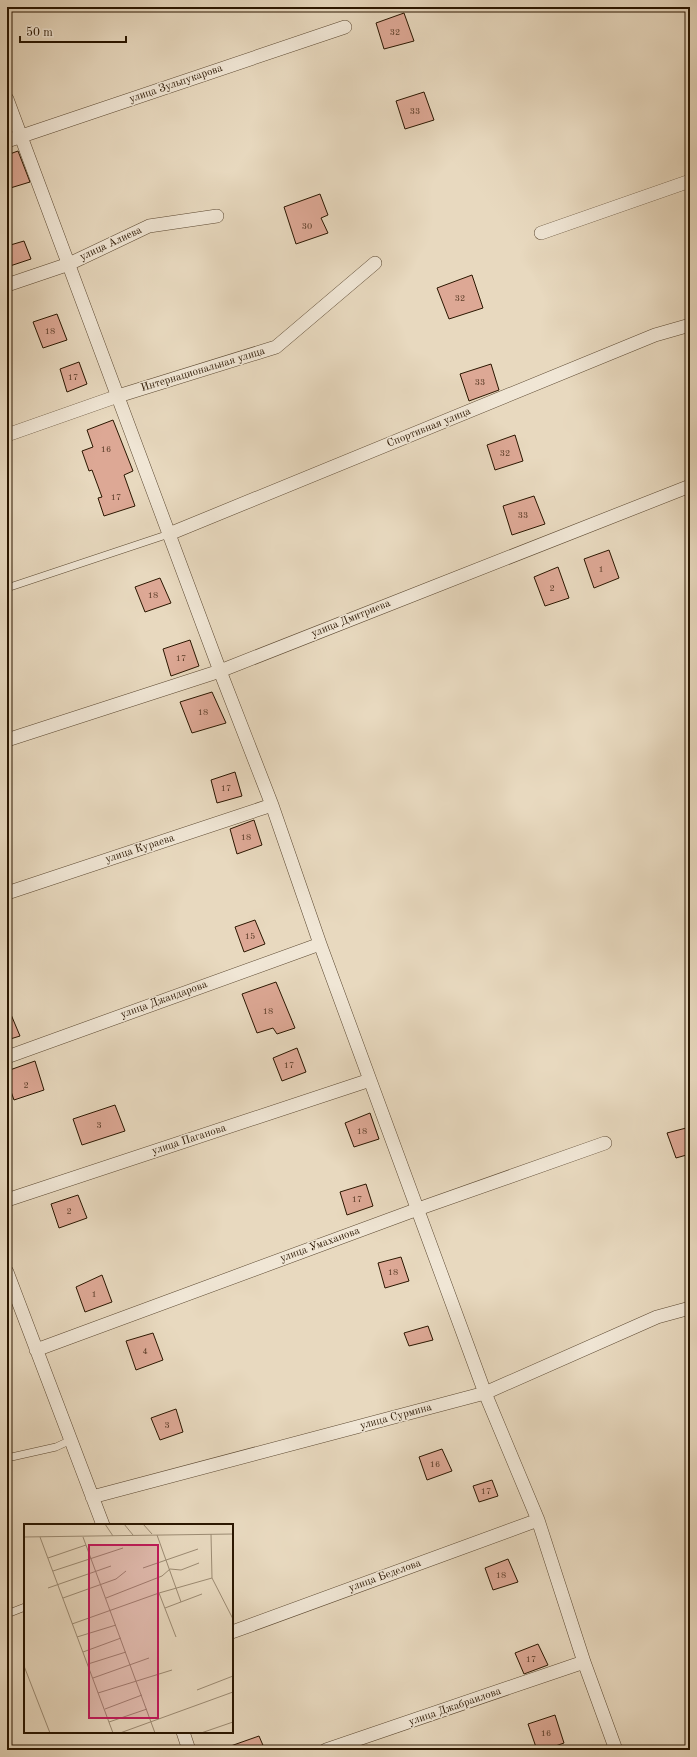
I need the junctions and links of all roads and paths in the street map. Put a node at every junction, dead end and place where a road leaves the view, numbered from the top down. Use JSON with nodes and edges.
{"nodes":[{"id":1,"x":345,"y":27,"type":"dead end"},
{"id":2,"x":7,"y":99,"type":"edge"},
{"id":3,"x":21,"y":137,"type":"junction"},
{"id":4,"x":7,"y":141,"type":"edge"},
{"id":5,"x":690,"y":181,"type":"edge"},
{"id":6,"x":217,"y":216,"type":"dead end"},
{"id":7,"x":541,"y":233,"type":"dead end"},
{"id":8,"x":375,"y":263,"type":"dead end"},
{"id":9,"x":69,"y":264,"type":"junction"},
{"id":10,"x":7,"y":284,"type":"edge"},
{"id":11,"x":690,"y":325,"type":"edge"},
{"id":12,"x":118,"y":396,"type":"junction"},
{"id":13,"x":7,"y":435,"type":"edge"},
{"id":14,"x":690,"y":486,"type":"edge"},
{"id":15,"x":169,"y":534,"type":"junction"},
{"id":16,"x":7,"y":588,"type":"edge"},
{"id":17,"x":220,"y":671,"type":"junction"},
{"id":18,"x":7,"y":740,"type":"edge"},
{"id":19,"x":272,"y":805,"type":"junction"},
{"id":20,"x":7,"y":893,"type":"edge"},
{"id":21,"x":320,"y":944,"type":"junction"},
{"id":22,"x":7,"y":1057,"type":"edge"},
{"id":23,"x":370,"y":1080,"type":"junction"},
{"id":24,"x":605,"y":1143,"type":"dead end"},
{"id":25,"x":7,"y":1200,"type":"edge"},
{"id":26,"x":418,"y":1209,"type":"junction"},
{"id":27,"x":7,"y":1272,"type":"edge"},
{"id":28,"x":690,"y":1308,"type":"edge"},
{"id":29,"x":36,"y":1350,"type":"junction"},
{"id":30,"x":485,"y":1393,"type":"junction"},
{"id":31,"x":71,"y":1440,"type":"junction"},
{"id":32,"x":7,"y":1458,"type":"edge"},
{"id":33,"x":92,"y":1497,"type":"junction"},
{"id":34,"x":538,"y":1520,"type":"junction"},
{"id":35,"x":103,"y":1524,"type":"edge"},
{"id":36,"x":24,"y":1606,"type":"edge"},
{"id":37,"x":7,"y":1614,"type":"edge"},
{"id":38,"x":233,"y":1632,"type":"edge"},
{"id":39,"x":584,"y":1662,"type":"junction"},
{"id":40,"x":183,"y":1733,"type":"edge"},
{"id":41,"x":189,"y":1750,"type":"edge"},
{"id":42,"x":326,"y":1750,"type":"edge"},
{"id":43,"x":616,"y":1750,"type":"edge"}],
"edges":[{"from":1,"to":3,"type":"street","name":"улица Зульпукарова"},
{"from":2,"to":3,"type":"street"},
{"from":3,"to":4,"type":"street","name":"улица Зульпукарова"},
{"from":3,"to":9,"type":"street"},
{"from":5,"to":7,"type":"street"},
{"from":6,"to":9,"type":"street","name":"улица Алиева"},
{"from":8,"to":12,"type":"street","name":"Интернациональная улица"},
{"from":9,"to":10,"type":"street","name":"улица Алиева"},
{"from":9,"to":12,"type":"street"},
{"from":11,"to":15,"type":"street","name":"Спортивная улица"},
{"from":12,"to":13,"type":"street","name":"Интернациональная улица"},
{"from":12,"to":15,"type":"street"},
{"from":14,"to":17,"type":"street","name":"улица Дмитриева"},
{"from":15,"to":16,"type":"lane"},
{"from":15,"to":17,"type":"street"},
{"from":17,"to":18,"type":"street","name":"улица Дмитриева"},
{"from":17,"to":19,"type":"street"},
{"from":19,"to":20,"type":"street","name":"улица Кураева"},
{"from":19,"to":21,"type":"street"},
{"from":21,"to":22,"type":"street","name":"улица Джандарова"},
{"from":21,"to":23,"type":"street"},
{"from":23,"to":25,"type":"street","name":"улица Паганова"},
{"from":23,"to":26,"type":"street"},
{"from":24,"to":26,"type":"street","name":"улица Умаханова"},
{"from":26,"to":29,"type":"street","name":"улица Умаханова"},
{"from":26,"to":30,"type":"street"},
{"from":27,"to":29,"type":"street"},
{"from":28,"to":30,"type":"street","name":"улица Сурмина"},
{"from":29,"to":31,"type":"street"},
{"from":30,"to":33,"type":"street","name":"улица Сурмина"},
{"from":30,"to":34,"type":"street"},
{"from":31,"to":32,"type":"lane"},
{"from":31,"to":33,"type":"street"},
{"from":33,"to":35,"type":"street"},
{"from":34,"to":38,"type":"street","name":"улица Беделова"},
{"from":34,"to":39,"type":"street"},
{"from":36,"to":37,"type":"lane"},
{"from":39,"to":42,"type":"street","name":"улица Джабраилова"},
{"from":39,"to":43,"type":"street"},
{"from":40,"to":41,"type":"street"}]}
